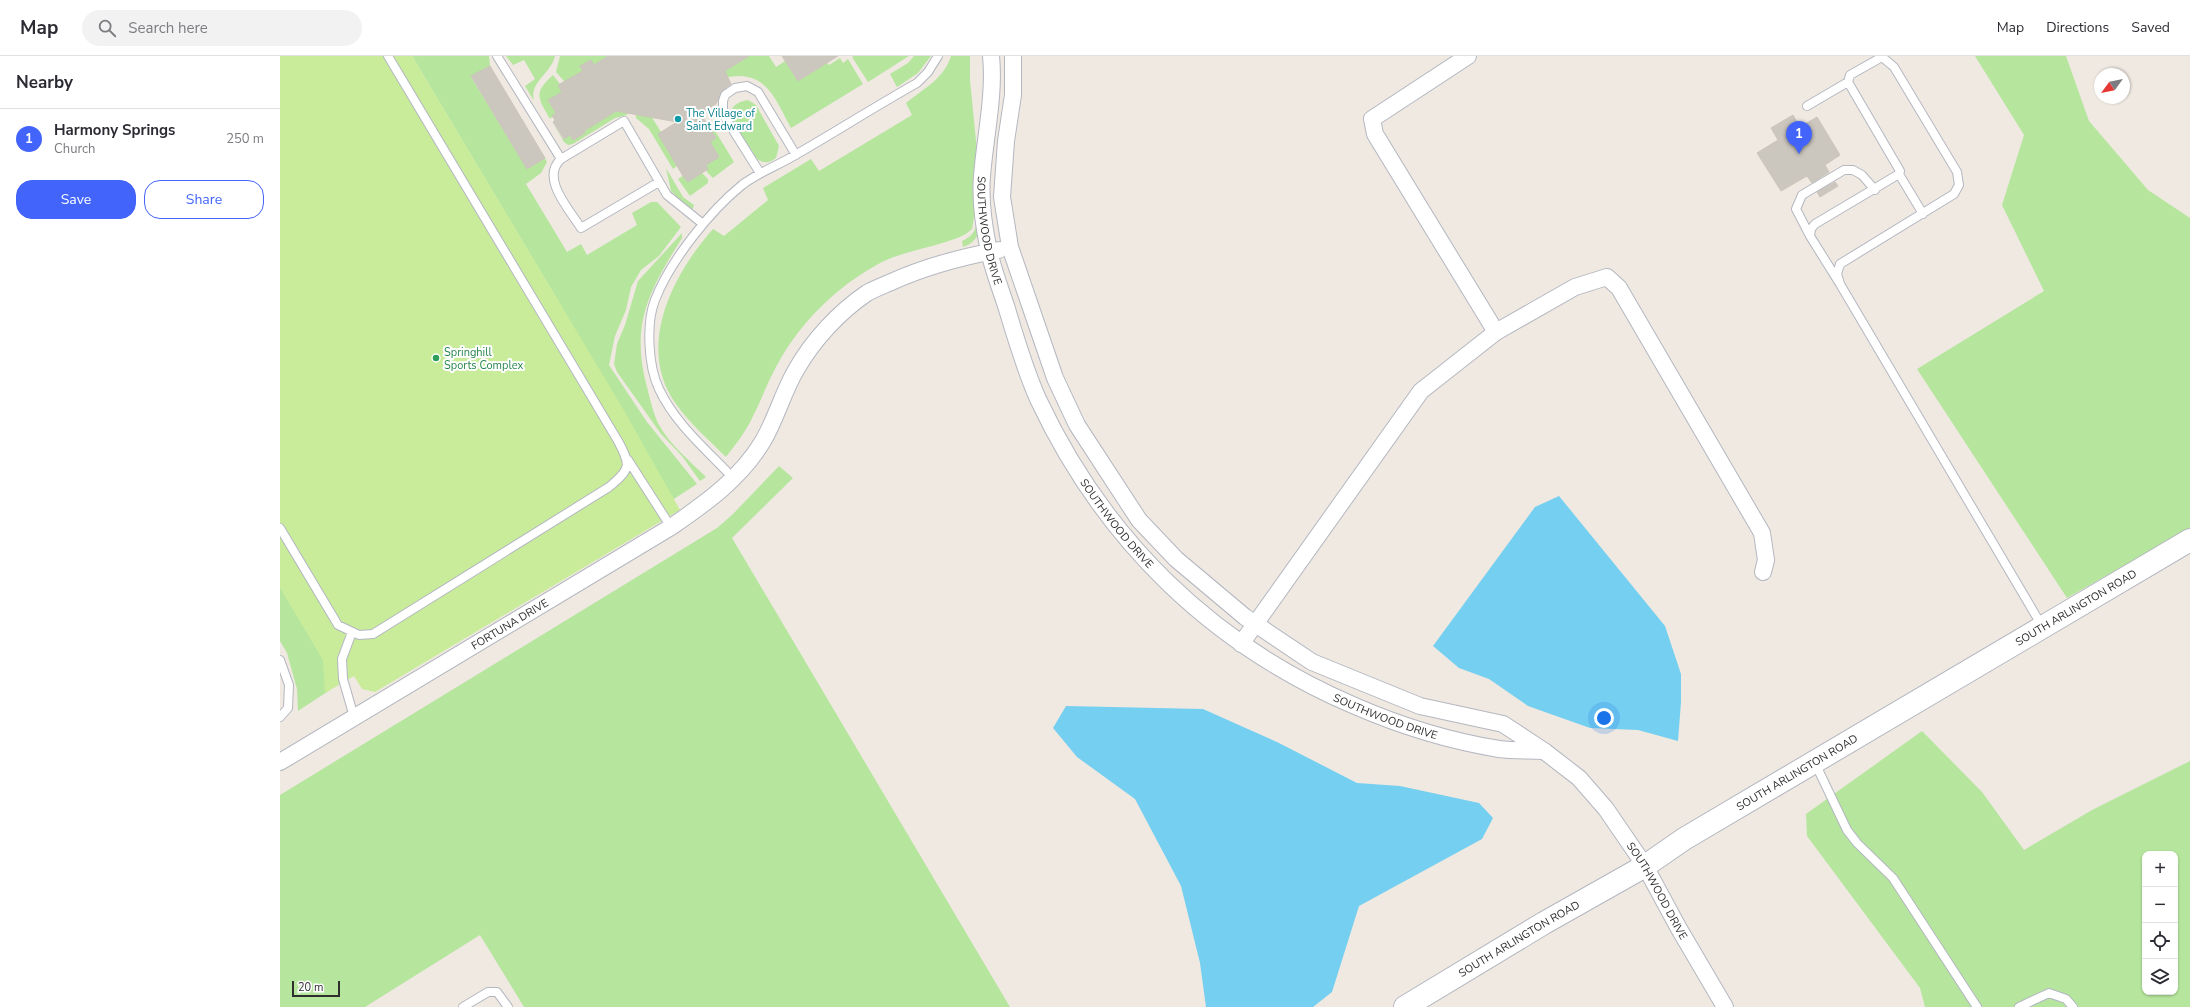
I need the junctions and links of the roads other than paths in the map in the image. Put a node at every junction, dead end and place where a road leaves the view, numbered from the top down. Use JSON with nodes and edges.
{"nodes":[{"id":1,"x":388,"y":56,"type":"edge"},
{"id":2,"x":497,"y":56,"type":"edge"},
{"id":3,"x":938,"y":56,"type":"edge"},
{"id":4,"x":991,"y":56,"type":"edge"},
{"id":5,"x":1013,"y":56,"type":"edge"},
{"id":6,"x":1468,"y":56,"type":"edge"},
{"id":7,"x":1848,"y":82,"type":"junction"},
{"id":8,"x":1807,"y":106,"type":"dead end"},
{"id":9,"x":796,"y":155,"type":"junction"},
{"id":10,"x":561,"y":159,"type":"junction"},
{"id":11,"x":760,"y":173,"type":"junction"},
{"id":12,"x":1899,"y":174,"type":"junction"},
{"id":13,"x":659,"y":182,"type":"junction"},
{"id":14,"x":1875,"y":190,"type":"junction"},
{"id":15,"x":1923,"y":214,"type":"junction"},
{"id":16,"x":703,"y":224,"type":"junction"},
{"id":17,"x":1810,"y":236,"type":"junction"},
{"id":18,"x":1010,"y":247,"type":"junction"},
{"id":19,"x":989,"y":252,"type":"junction"},
{"id":20,"x":1840,"y":284,"type":"junction"},
{"id":21,"x":1496,"y":332,"type":"junction"},
{"id":22,"x":628,"y":460,"type":"junction"},
{"id":23,"x":734,"y":478,"type":"junction"},
{"id":24,"x":671,"y":527,"type":"junction"},
{"id":25,"x":280,"y":528,"type":"edge"},
{"id":26,"x":2190,"y":540,"type":"edge"},
{"id":27,"x":1763,"y":572,"type":"dead end"},
{"id":28,"x":1255,"y":624,"type":"junction"},
{"id":29,"x":2042,"y":627,"type":"junction"},
{"id":30,"x":352,"y":632,"type":"junction"},
{"id":31,"x":1241,"y":644,"type":"junction"},
{"id":32,"x":280,"y":660,"type":"edge"},
{"id":33,"x":280,"y":717,"type":"edge"},
{"id":34,"x":354,"y":717,"type":"junction"},
{"id":35,"x":1544,"y":751,"type":"junction"},
{"id":36,"x":280,"y":762,"type":"edge"},
{"id":37,"x":1814,"y":762,"type":"junction"},
{"id":38,"x":1645,"y":866,"type":"junction"},
{"id":39,"x":463,"y":1007,"type":"edge"},
{"id":40,"x":508,"y":1007,"type":"edge"},
{"id":41,"x":1405,"y":1007,"type":"edge"},
{"id":42,"x":1725,"y":1007,"type":"edge"},
{"id":43,"x":1977,"y":1007,"type":"edge"},
{"id":44,"x":2019,"y":1007,"type":"edge"},
{"id":45,"x":2073,"y":1007,"type":"edge"}],
"edges":[{"from":1,"to":22,"type":"lane"},
{"from":2,"to":10,"type":"lane"},
{"from":3,"to":9,"type":"lane"},
{"from":4,"to":19,"type":"street","name":"SOUTHWOOD DRIVE"},
{"from":5,"to":18,"type":"street","name":"SOUTHWOOD DRIVE"},
{"from":6,"to":21,"type":"street"},
{"from":7,"to":8,"type":"lane"},
{"from":7,"to":12,"type":"lane"},
{"from":7,"to":15,"type":"lane"},
{"from":9,"to":11,"type":"lane"},
{"from":9,"to":11,"type":"lane"},
{"from":10,"to":13,"type":"lane"},
{"from":10,"to":13,"type":"lane"},
{"from":11,"to":16,"type":"lane"},
{"from":12,"to":14,"type":"lane"},
{"from":12,"to":15,"type":"lane"},
{"from":13,"to":16,"type":"lane"},
{"from":14,"to":17,"type":"lane"},
{"from":14,"to":17,"type":"lane"},
{"from":15,"to":20,"type":"lane"},
{"from":16,"to":23,"type":"lane"},
{"from":17,"to":20,"type":"lane"},
{"from":18,"to":19,"type":"street","name":"FORTUNA DRIVE"},
{"from":18,"to":28,"type":"street","name":"SOUTHWOOD DRIVE"},
{"from":19,"to":23,"type":"street","name":"FORTUNA DRIVE"},
{"from":19,"to":31,"type":"street","name":"SOUTHWOOD DRIVE"},
{"from":20,"to":29,"type":"lane"},
{"from":21,"to":27,"type":"street"},
{"from":21,"to":28,"type":"street"},
{"from":22,"to":24,"type":"lane"},
{"from":22,"to":30,"type":"lane"},
{"from":23,"to":24,"type":"street","name":"FORTUNA DRIVE"},
{"from":24,"to":34,"type":"street","name":"FORTUNA DRIVE"},
{"from":25,"to":30,"type":"lane"},
{"from":26,"to":29,"type":"main road","name":"SOUTH ARLINGTON ROAD"},
{"from":28,"to":31,"type":"street"},
{"from":28,"to":35,"type":"street","name":"SOUTHWOOD DRIVE"},
{"from":29,"to":37,"type":"main road","name":"SOUTH ARLINGTON ROAD"},
{"from":30,"to":34,"type":"lane"},
{"from":31,"to":35,"type":"street","name":"SOUTHWOOD DRIVE"},
{"from":32,"to":33,"type":"lane"},
{"from":34,"to":36,"type":"street","name":"FORTUNA DRIVE"},
{"from":35,"to":38,"type":"street","name":"SOUTHWOOD DRIVE"},
{"from":37,"to":38,"type":"main road","name":"SOUTH ARLINGTON ROAD"},
{"from":37,"to":43,"type":"lane"},
{"from":38,"to":41,"type":"main road","name":"SOUTH ARLINGTON ROAD"},
{"from":38,"to":42,"type":"street","name":"SOUTHWOOD DRIVE"},
{"from":39,"to":40,"type":"lane"},
{"from":44,"to":45,"type":"lane"}]}
